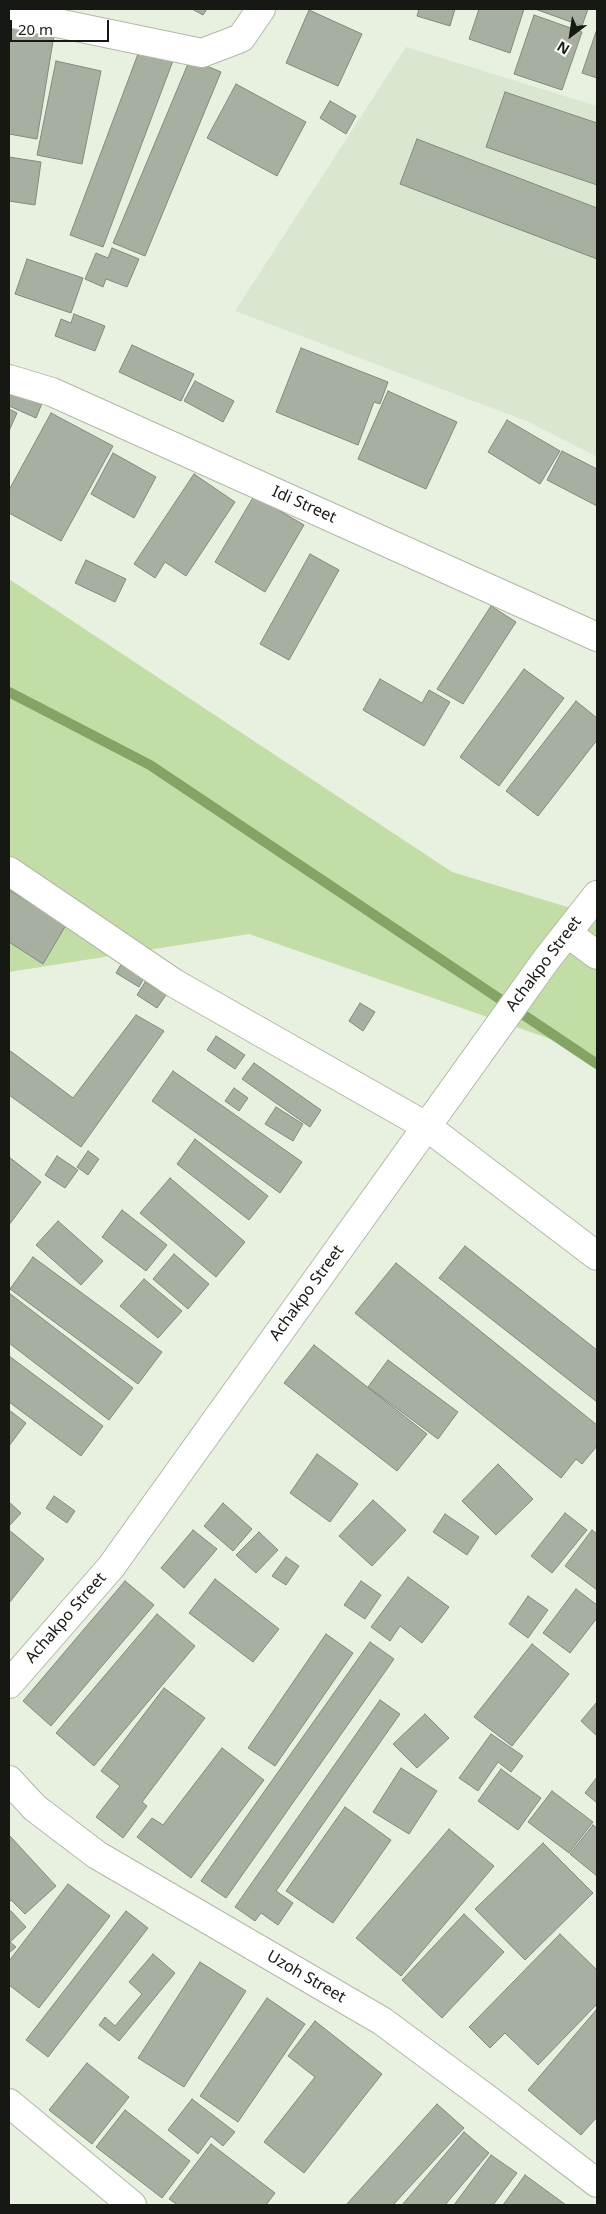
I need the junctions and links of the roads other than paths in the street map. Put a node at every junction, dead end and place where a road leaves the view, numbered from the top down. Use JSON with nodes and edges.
{"nodes":[{"id":1,"x":261,"y":9,"type":"edge"},
{"id":2,"x":9,"y":13,"type":"edge"},
{"id":3,"x":9,"y":379,"type":"edge"},
{"id":4,"x":597,"y":637,"type":"edge"},
{"id":5,"x":9,"y":871,"type":"edge"},
{"id":6,"x":597,"y":895,"type":"edge"},
{"id":7,"x":567,"y":933,"type":"junction"},
{"id":8,"x":597,"y":955,"type":"edge"},
{"id":9,"x":426,"y":1126,"type":"junction"},
{"id":10,"x":597,"y":1256,"type":"edge"},
{"id":11,"x":9,"y":1684,"type":"edge"},
{"id":12,"x":9,"y":1780,"type":"edge"},
{"id":13,"x":9,"y":2103,"type":"edge"},
{"id":14,"x":597,"y":2183,"type":"edge"},
{"id":15,"x":132,"y":2205,"type":"edge"}],
"edges":[{"from":1,"to":2,"type":"street"},
{"from":3,"to":4,"type":"street","name":"Idi Street"},
{"from":5,"to":9,"type":"street"},
{"from":6,"to":7,"type":"street","name":"Achakpo Street"},
{"from":7,"to":8,"type":"street"},
{"from":7,"to":9,"type":"street","name":"Achakpo Street"},
{"from":9,"to":10,"type":"street"},
{"from":9,"to":11,"type":"street","name":"Achakpo Street"},
{"from":12,"to":14,"type":"street","name":"Uzoh Street"},
{"from":13,"to":15,"type":"street"}]}
